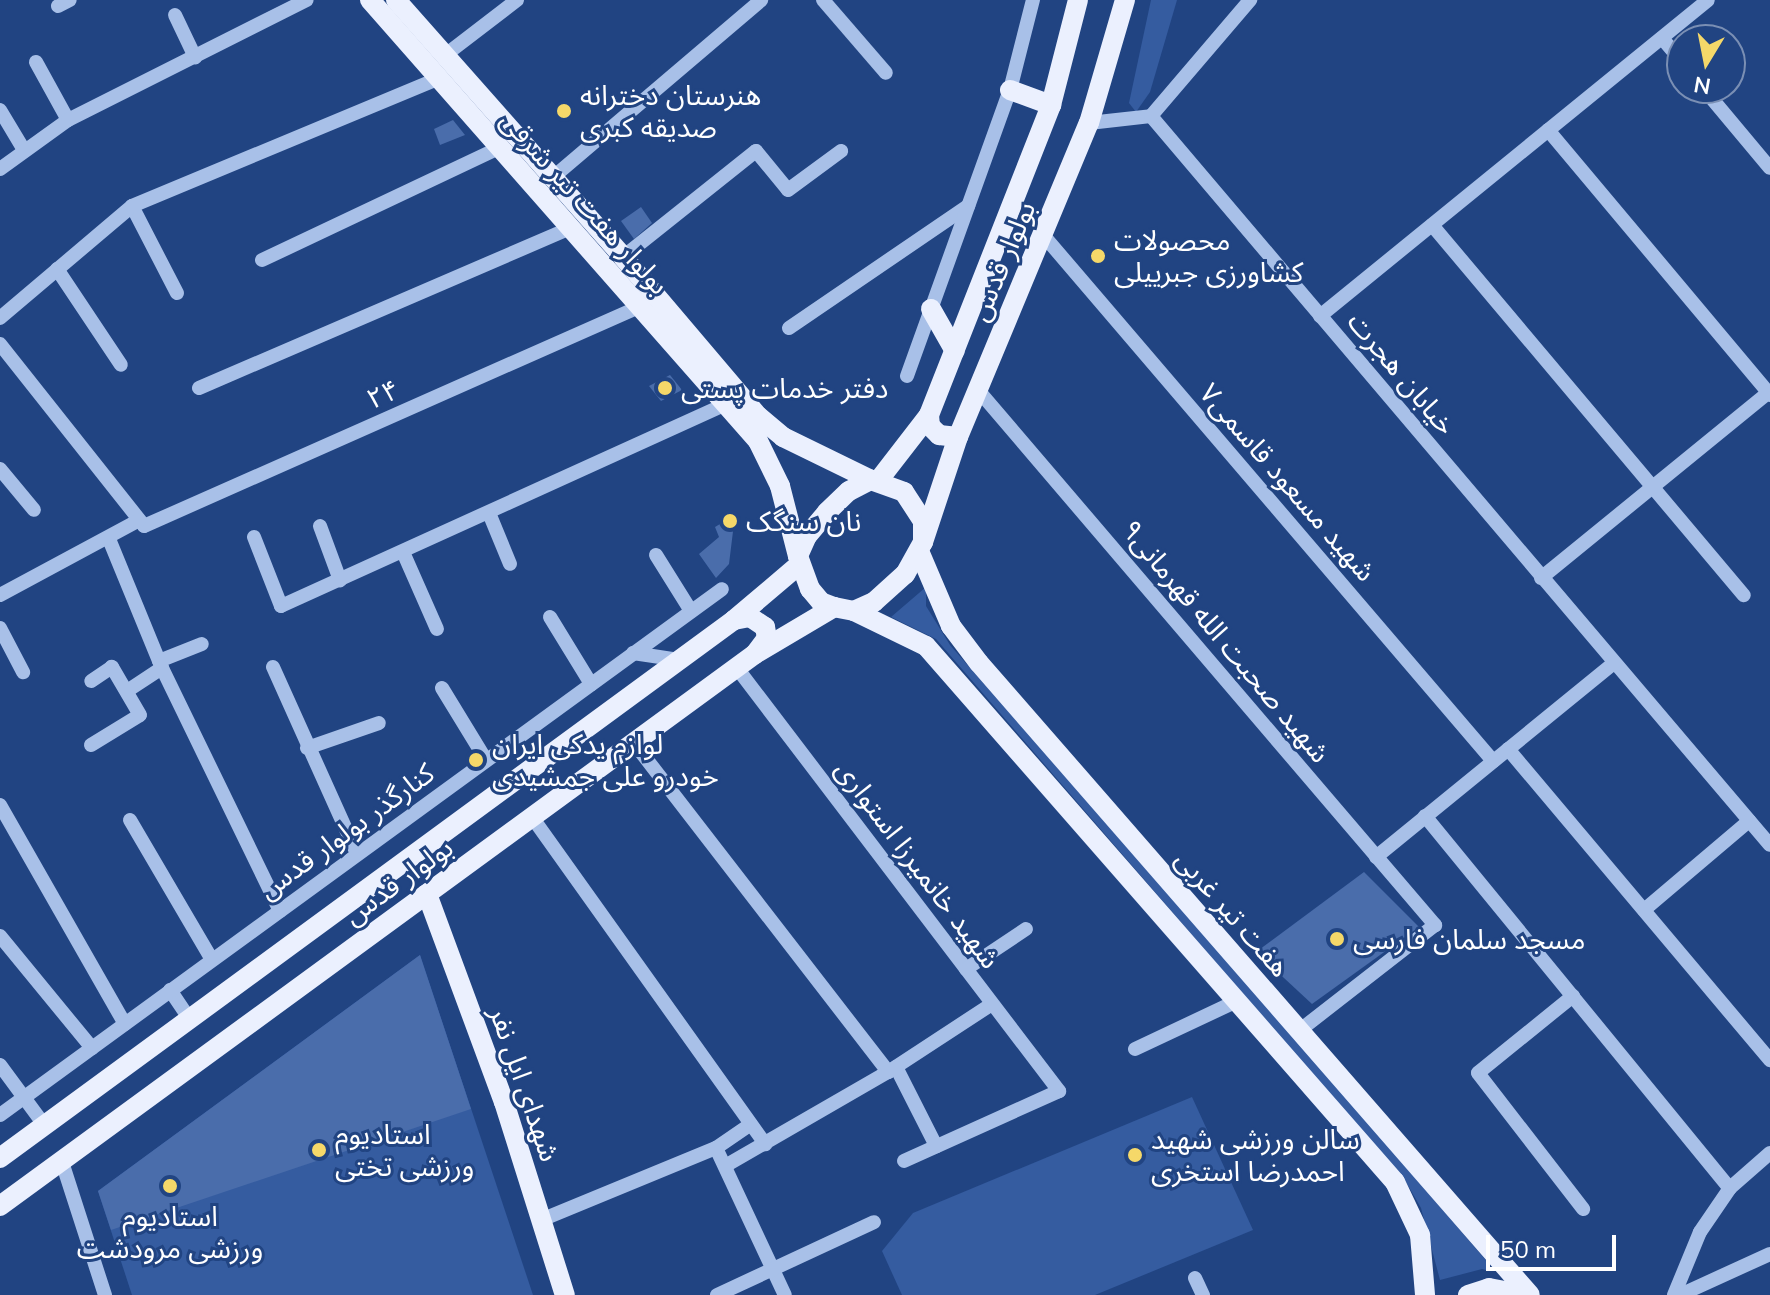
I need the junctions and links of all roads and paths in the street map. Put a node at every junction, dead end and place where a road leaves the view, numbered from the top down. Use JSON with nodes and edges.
{"nodes":[{"id":1,"x":307,"y":0,"type":"edge"},
{"id":2,"x":370,"y":0,"type":"edge"},
{"id":3,"x":396,"y":0,"type":"edge"},
{"id":4,"x":517,"y":0,"type":"edge"},
{"id":5,"x":761,"y":0,"type":"edge"},
{"id":6,"x":823,"y":0,"type":"edge"},
{"id":7,"x":1033,"y":0,"type":"edge"},
{"id":8,"x":1078,"y":0,"type":"edge"},
{"id":9,"x":1125,"y":0,"type":"edge"},
{"id":10,"x":1250,"y":0,"type":"edge"},
{"id":11,"x":1708,"y":0,"type":"edge"},
{"id":12,"x":175,"y":15,"type":"dead end"},
{"id":13,"x":1662,"y":38,"type":"junction"},
{"id":14,"x":1666,"y":43,"type":"edge"},
{"id":15,"x":444,"y":56,"type":"junction"},
{"id":16,"x":195,"y":57,"type":"junction"},
{"id":17,"x":36,"y":62,"type":"dead end"},
{"id":18,"x":886,"y":73,"type":"dead end"},
{"id":19,"x":437,"y":79,"type":"junction"},
{"id":20,"x":1010,"y":90,"type":"junction"},
{"id":21,"x":473,"y":104,"type":"junction"},
{"id":22,"x":1716,"y":104,"type":"edge"},
{"id":23,"x":1051,"y":105,"type":"junction"},
{"id":24,"x":0,"y":110,"type":"edge"},
{"id":25,"x":1151,"y":116,"type":"junction"},
{"id":26,"x":68,"y":120,"type":"junction"},
{"id":27,"x":1089,"y":123,"type":"junction"},
{"id":28,"x":1548,"y":130,"type":"junction"},
{"id":29,"x":499,"y":148,"type":"junction"},
{"id":30,"x":24,"y":150,"type":"junction"},
{"id":31,"x":841,"y":151,"type":"dead end"},
{"id":32,"x":1770,"y":168,"type":"edge"},
{"id":33,"x":0,"y":169,"type":"edge"},
{"id":34,"x":551,"y":179,"type":"junction"},
{"id":35,"x":132,"y":206,"type":"junction"},
{"id":36,"x":968,"y":206,"type":"junction"},
{"id":37,"x":1432,"y":225,"type":"junction"},
{"id":38,"x":572,"y":227,"type":"junction"},
{"id":39,"x":1044,"y":236,"type":"junction"},
{"id":40,"x":623,"y":257,"type":"junction"},
{"id":41,"x":262,"y":260,"type":"dead end"},
{"id":42,"x":57,"y":269,"type":"junction"},
{"id":43,"x":177,"y":293,"type":"dead end"},
{"id":44,"x":641,"y":306,"type":"junction"},
{"id":45,"x":931,"y":309,"type":"junction"},
{"id":46,"x":1320,"y":316,"type":"junction"},
{"id":47,"x":0,"y":318,"type":"edge"},
{"id":48,"x":789,"y":328,"type":"dead end"},
{"id":49,"x":0,"y":344,"type":"edge"},
{"id":50,"x":955,"y":351,"type":"junction"},
{"id":51,"x":121,"y":365,"type":"dead end"},
{"id":52,"x":907,"y":376,"type":"dead end"},
{"id":53,"x":199,"y":388,"type":"dead end"},
{"id":54,"x":978,"y":390,"type":"junction"},
{"id":55,"x":1769,"y":393,"type":"edge"},
{"id":56,"x":726,"y":404,"type":"junction"},
{"id":57,"x":929,"y":415,"type":"junction"},
{"id":58,"x":958,"y":437,"type":"junction"},
{"id":59,"x":0,"y":469,"type":"edge"},
{"id":60,"x":874,"y":481,"type":"junction"},
{"id":61,"x":1653,"y":487,"type":"junction"},
{"id":62,"x":34,"y":510,"type":"dead end"},
{"id":63,"x":489,"y":513,"type":"junction"},
{"id":64,"x":142,"y":523,"type":"junction"},
{"id":65,"x":320,"y":526,"type":"dead end"},
{"id":66,"x":254,"y":537,"type":"dead end"},
{"id":67,"x":109,"y":539,"type":"junction"},
{"id":68,"x":921,"y":546,"type":"junction"},
{"id":69,"x":403,"y":552,"type":"junction"},
{"id":70,"x":656,"y":555,"type":"dead end"},
{"id":71,"x":799,"y":560,"type":"junction"},
{"id":72,"x":510,"y":564,"type":"dead end"},
{"id":73,"x":1541,"y":578,"type":"junction"},
{"id":74,"x":340,"y":580,"type":"junction"},
{"id":75,"x":722,"y":589,"type":"dead end"},
{"id":76,"x":0,"y":595,"type":"edge"},
{"id":77,"x":1744,"y":595,"type":"dead end"},
{"id":78,"x":844,"y":609,"type":"junction"},
{"id":79,"x":691,"y":611,"type":"junction"},
{"id":80,"x":550,"y":617,"type":"dead end"},
{"id":81,"x":734,"y":620,"type":"junction"},
{"id":82,"x":0,"y":628,"type":"edge"},
{"id":83,"x":437,"y":629,"type":"dead end"},
{"id":84,"x":202,"y":644,"type":"dead end"},
{"id":85,"x":633,"y":653,"type":"junction"},
{"id":86,"x":755,"y":654,"type":"junction"},
{"id":87,"x":680,"y":660,"type":"junction"},
{"id":88,"x":160,"y":664,"type":"junction"},
{"id":89,"x":1613,"y":664,"type":"junction"},
{"id":90,"x":273,"y":667,"type":"dead end"},
{"id":91,"x":737,"y":668,"type":"junction"},
{"id":92,"x":23,"y":672,"type":"dead end"},
{"id":93,"x":91,"y":681,"type":"dead end"},
{"id":94,"x":591,"y":684,"type":"junction"},
{"id":95,"x":442,"y":688,"type":"dead end"},
{"id":96,"x":127,"y":691,"type":"junction"},
{"id":97,"x":379,"y":723,"type":"dead end"},
{"id":98,"x":634,"y":743,"type":"junction"},
{"id":99,"x":91,"y":745,"type":"dead end"},
{"id":100,"x":307,"y":748,"type":"junction"},
{"id":101,"x":1508,"y":749,"type":"junction"},
{"id":102,"x":486,"y":760,"type":"junction"},
{"id":103,"x":1493,"y":761,"type":"junction"},
{"id":104,"x":0,"y":805,"type":"edge"},
{"id":105,"x":1425,"y":816,"type":"junction"},
{"id":106,"x":532,"y":817,"type":"junction"},
{"id":107,"x":130,"y":820,"type":"dead end"},
{"id":108,"x":1749,"y":821,"type":"junction"},
{"id":109,"x":1770,"y":845,"type":"edge"},
{"id":110,"x":357,"y":854,"type":"junction"},
{"id":111,"x":1376,"y":857,"type":"junction"},
{"id":112,"x":427,"y":894,"type":"junction"},
{"id":113,"x":1644,"y":910,"type":"junction"},
{"id":114,"x":280,"y":911,"type":"junction"},
{"id":115,"x":1026,"y":929,"type":"dead end"},
{"id":116,"x":0,"y":936,"type":"edge"},
{"id":117,"x":212,"y":960,"type":"junction"},
{"id":118,"x":966,"y":969,"type":"junction"},
{"id":119,"x":170,"y":990,"type":"junction"},
{"id":120,"x":1573,"y":996,"type":"junction"},
{"id":121,"x":1235,"y":1002,"type":"junction"},
{"id":122,"x":992,"y":1004,"type":"junction"},
{"id":123,"x":190,"y":1020,"type":"junction"},
{"id":124,"x":125,"y":1024,"type":"junction"},
{"id":125,"x":1299,"y":1031,"type":"junction"},
{"id":126,"x":92,"y":1048,"type":"junction"},
{"id":127,"x":1135,"y":1049,"type":"dead end"},
{"id":128,"x":1770,"y":1060,"type":"edge"},
{"id":129,"x":0,"y":1065,"type":"edge"},
{"id":130,"x":892,"y":1069,"type":"junction"},
{"id":131,"x":26,"y":1096,"type":"junction"},
{"id":132,"x":0,"y":1115,"type":"edge"},
{"id":133,"x":751,"y":1124,"type":"junction"},
{"id":134,"x":45,"y":1126,"type":"junction"},
{"id":135,"x":765,"y":1144,"type":"junction"},
{"id":136,"x":936,"y":1146,"type":"junction"},
{"id":137,"x":716,"y":1148,"type":"junction"},
{"id":138,"x":1770,"y":1153,"type":"edge"},
{"id":139,"x":0,"y":1158,"type":"edge"},
{"id":140,"x":904,"y":1161,"type":"dead end"},
{"id":141,"x":62,"y":1162,"type":"junction"},
{"id":142,"x":725,"y":1166,"type":"junction"},
{"id":143,"x":1730,"y":1188,"type":"junction"},
{"id":144,"x":0,"y":1206,"type":"edge"},
{"id":145,"x":1583,"y":1209,"type":"dead end"},
{"id":146,"x":541,"y":1220,"type":"junction"},
{"id":147,"x":874,"y":1222,"type":"dead end"},
{"id":148,"x":1770,"y":1254,"type":"edge"},
{"id":149,"x":773,"y":1269,"type":"junction"},
{"id":150,"x":1195,"y":1278,"type":"dead end"},
{"id":151,"x":105,"y":1295,"type":"edge"},
{"id":152,"x":565,"y":1295,"type":"edge"},
{"id":153,"x":717,"y":1295,"type":"edge"},
{"id":154,"x":785,"y":1295,"type":"edge"},
{"id":155,"x":1203,"y":1295,"type":"edge"},
{"id":156,"x":1425,"y":1295,"type":"edge"},
{"id":157,"x":1468,"y":1295,"type":"edge"},
{"id":158,"x":1528,"y":1295,"type":"edge"},
{"id":159,"x":1677,"y":1295,"type":"edge"}],
"edges":[{"from":1,"to":16,"type":"street"},
{"from":2,"to":19,"type":"main road","name":"بولوار هفت تیر شرقی"},
{"from":3,"to":15,"type":"main road","name":"بولوار هفت تیر شرقی"},
{"from":4,"to":15,"type":"street"},
{"from":5,"to":34,"type":"street"},
{"from":6,"to":18,"type":"street"},
{"from":7,"to":20,"type":"street"},
{"from":8,"to":23,"type":"main road","name":"بولوار قدس"},
{"from":9,"to":27,"type":"main road","name":"بولوار قدس"},
{"from":10,"to":25,"type":"street"},
{"from":11,"to":13,"type":"street"},
{"from":12,"to":16,"type":"street"},
{"from":13,"to":14,"type":"street"},
{"from":13,"to":28,"type":"street"},
{"from":15,"to":21,"type":"main road","name":"بولوار هفت تیر شرقی"},
{"from":16,"to":26,"type":"street"},
{"from":17,"to":26,"type":"street"},
{"from":19,"to":21,"type":"main road","name":"بولوار هفت تیر شرقی"},
{"from":19,"to":35,"type":"street"},
{"from":20,"to":23,"type":"main road"},
{"from":20,"to":36,"type":"street"},
{"from":21,"to":29,"type":"main road","name":"بولوار هفت تیر شرقی"},
{"from":21,"to":34,"type":"main road","name":"بولوار هفت تیر شرقی"},
{"from":22,"to":32,"type":"street"},
{"from":23,"to":50,"type":"main road","name":"بولوار قدس"},
{"from":24,"to":30,"type":"street"},
{"from":25,"to":27,"type":"street"},
{"from":25,"to":46,"type":"street","name":"خیابان هجرت"},
{"from":26,"to":30,"type":"street"},
{"from":27,"to":39,"type":"main road","name":"بولوار قدس"},
{"from":28,"to":37,"type":"street"},
{"from":28,"to":55,"type":"street"},
{"from":29,"to":38,"type":"main road","name":"بولوار هفت تیر شرقی"},
{"from":29,"to":41,"type":"street"},
{"from":30,"to":33,"type":"street"},
{"from":31,"to":40,"type":"street"},
{"from":34,"to":40,"type":"main road","name":"بولوار هفت تیر شرقی"},
{"from":35,"to":42,"type":"street"},
{"from":35,"to":43,"type":"street"},
{"from":36,"to":45,"type":"street"},
{"from":36,"to":48,"type":"street"},
{"from":37,"to":46,"type":"street"},
{"from":37,"to":61,"type":"street"},
{"from":38,"to":44,"type":"main road","name":"بولوار هفت تیر شرقی"},
{"from":38,"to":53,"type":"street"},
{"from":39,"to":54,"type":"main road","name":"بولوار قدس"},
{"from":39,"to":103,"type":"street","name":"شهید مسعود قاسمی۷"},
{"from":40,"to":60,"type":"main road","name":"بولوار هفت تیر شرقی"},
{"from":42,"to":47,"type":"street"},
{"from":42,"to":51,"type":"street"},
{"from":44,"to":56,"type":"main road","name":"بولوار هفت تیر شرقی"},
{"from":44,"to":64,"type":"street","name":"۲۴"},
{"from":45,"to":50,"type":"main road"},
{"from":45,"to":52,"type":"street"},
{"from":46,"to":73,"type":"street","name":"خیابان هجرت"},
{"from":49,"to":64,"type":"street"},
{"from":50,"to":57,"type":"main road","name":"بولوار قدس"},
{"from":54,"to":58,"type":"main road","name":"بولوار قدس"},
{"from":54,"to":111,"type":"street","name":"شهید صحبت الله قهرمانی۹"},
{"from":55,"to":61,"type":"street"},
{"from":56,"to":63,"type":"street"},
{"from":56,"to":71,"type":"main road","name":"بولوار هفت تیر شرقی"},
{"from":57,"to":58,"type":"main road"},
{"from":57,"to":60,"type":"main road","name":"بولوار قدس"},
{"from":58,"to":68,"type":"main road","name":"بولوار قدس"},
{"from":59,"to":62,"type":"street"},
{"from":60,"to":68,"type":"main road"},
{"from":60,"to":71,"type":"main road"},
{"from":61,"to":73,"type":"street"},
{"from":61,"to":77,"type":"street"},
{"from":63,"to":69,"type":"street"},
{"from":63,"to":72,"type":"street"},
{"from":64,"to":67,"type":"street","name":"۲۴"},
{"from":65,"to":74,"type":"street"},
{"from":66,"to":74,"type":"street"},
{"from":67,"to":76,"type":"street","name":"۲۴"},
{"from":67,"to":88,"type":"street"},
{"from":68,"to":78,"type":"main road"},
{"from":68,"to":125,"type":"main road","name":"هفت تیر غربی"},
{"from":69,"to":74,"type":"street"},
{"from":69,"to":83,"type":"street"},
{"from":70,"to":79,"type":"street"},
{"from":71,"to":78,"type":"main road"},
{"from":71,"to":81,"type":"main road","name":"بولوار قدس"},
{"from":73,"to":89,"type":"street","name":"خیابان هجرت"},
{"from":75,"to":79,"type":"street","name":"کنارگذر بولوار قدس"},
{"from":78,"to":86,"type":"main road","name":"بولوار قدس"},
{"from":78,"to":121,"type":"main road","name":"هفت تیر غربی"},
{"from":79,"to":85,"type":"street","name":"کنارگذر بولوار قدس"},
{"from":80,"to":94,"type":"street"},
{"from":81,"to":86,"type":"main road"},
{"from":81,"to":87,"type":"main road","name":"بولوار قدس"},
{"from":82,"to":92,"type":"street"},
{"from":84,"to":88,"type":"street"},
{"from":85,"to":87,"type":"street"},
{"from":85,"to":94,"type":"street","name":"کنارگذر بولوار قدس"},
{"from":86,"to":91,"type":"main road","name":"بولوار قدس"},
{"from":87,"to":123,"type":"main road","name":"بولوار قدس"},
{"from":88,"to":96,"type":"street"},
{"from":88,"to":114,"type":"street"},
{"from":89,"to":101,"type":"street"},
{"from":89,"to":108,"type":"street","name":"خیابان هجرت"},
{"from":90,"to":100,"type":"street"},
{"from":91,"to":98,"type":"main road","name":"بولوار قدس"},
{"from":91,"to":118,"type":"street","name":"شهید خانمیرزا استواری"},
{"from":93,"to":96,"type":"street"},
{"from":94,"to":102,"type":"street","name":"کنارگذر بولوار قدس"},
{"from":95,"to":102,"type":"street"},
{"from":96,"to":99,"type":"street"},
{"from":97,"to":100,"type":"street"},
{"from":98,"to":106,"type":"main road","name":"بولوار قدس"},
{"from":98,"to":130,"type":"street"},
{"from":100,"to":110,"type":"street"},
{"from":101,"to":103,"type":"street"},
{"from":101,"to":113,"type":"street"},
{"from":102,"to":110,"type":"street","name":"کنارگذر بولوار قدس"},
{"from":103,"to":105,"type":"street"},
{"from":104,"to":124,"type":"street"},
{"from":105,"to":111,"type":"street"},
{"from":105,"to":120,"type":"street"},
{"from":106,"to":112,"type":"main road","name":"بولوار قدس"},
{"from":106,"to":133,"type":"street"},
{"from":107,"to":117,"type":"street"},
{"from":108,"to":109,"type":"street","name":"خیابان هجرت"},
{"from":108,"to":113,"type":"street"},
{"from":110,"to":114,"type":"street","name":"کنارگذر بولوار قدس"},
{"from":111,"to":125,"type":"street","name":"شهید صحبت الله قهرمانی۹"},
{"from":112,"to":141,"type":"main road","name":"بولوار قدس"},
{"from":112,"to":146,"type":"main road","name":"شهدای ایل نفر"},
{"from":113,"to":128,"type":"street"},
{"from":114,"to":117,"type":"street","name":"کنارگذر بولوار قدس"},
{"from":115,"to":118,"type":"street"},
{"from":116,"to":126,"type":"street"},
{"from":117,"to":119,"type":"street","name":"کنارگذر بولوار قدس"},
{"from":118,"to":122,"type":"street","name":"شهید خانمیرزا استواری"},
{"from":119,"to":123,"type":"street"},
{"from":119,"to":124,"type":"street","name":"کنارگذر بولوار قدس"},
{"from":120,"to":143,"type":"street"},
{"from":120,"to":145,"type":"street"},
{"from":121,"to":127,"type":"street"},
{"from":121,"to":156,"type":"main road","name":"هفت تیر غربی"},
{"from":122,"to":130,"type":"street"},
{"from":122,"to":136,"type":"street","name":"شهید خانمیرزا استواری"},
{"from":123,"to":134,"type":"main road","name":"بولوار قدس"},
{"from":124,"to":126,"type":"street","name":"کنارگذر بولوار قدس"},
{"from":125,"to":158,"type":"main road","name":"هفت تیر غربی"},
{"from":126,"to":131,"type":"street","name":"کنارگذر بولوار قدس"},
{"from":129,"to":131,"type":"street"},
{"from":130,"to":135,"type":"street"},
{"from":130,"to":136,"type":"street"},
{"from":131,"to":132,"type":"street","name":"کنارگذر بولوار قدس"},
{"from":131,"to":134,"type":"street"},
{"from":133,"to":135,"type":"street"},
{"from":133,"to":137,"type":"street"},
{"from":134,"to":139,"type":"main road","name":"بولوار قدس"},
{"from":135,"to":142,"type":"street"},
{"from":136,"to":140,"type":"street"},
{"from":137,"to":142,"type":"street"},
{"from":137,"to":146,"type":"street"},
{"from":138,"to":143,"type":"street"},
{"from":141,"to":144,"type":"main road","name":"بولوار قدس"},
{"from":141,"to":151,"type":"street"},
{"from":142,"to":149,"type":"street"},
{"from":143,"to":159,"type":"street"},
{"from":146,"to":152,"type":"main road","name":"شهدای ایل نفر"},
{"from":147,"to":149,"type":"street"},
{"from":148,"to":159,"type":"street"},
{"from":149,"to":153,"type":"street"},
{"from":149,"to":154,"type":"street"},
{"from":150,"to":155,"type":"street"},
{"from":157,"to":158,"type":"main road"}]}
